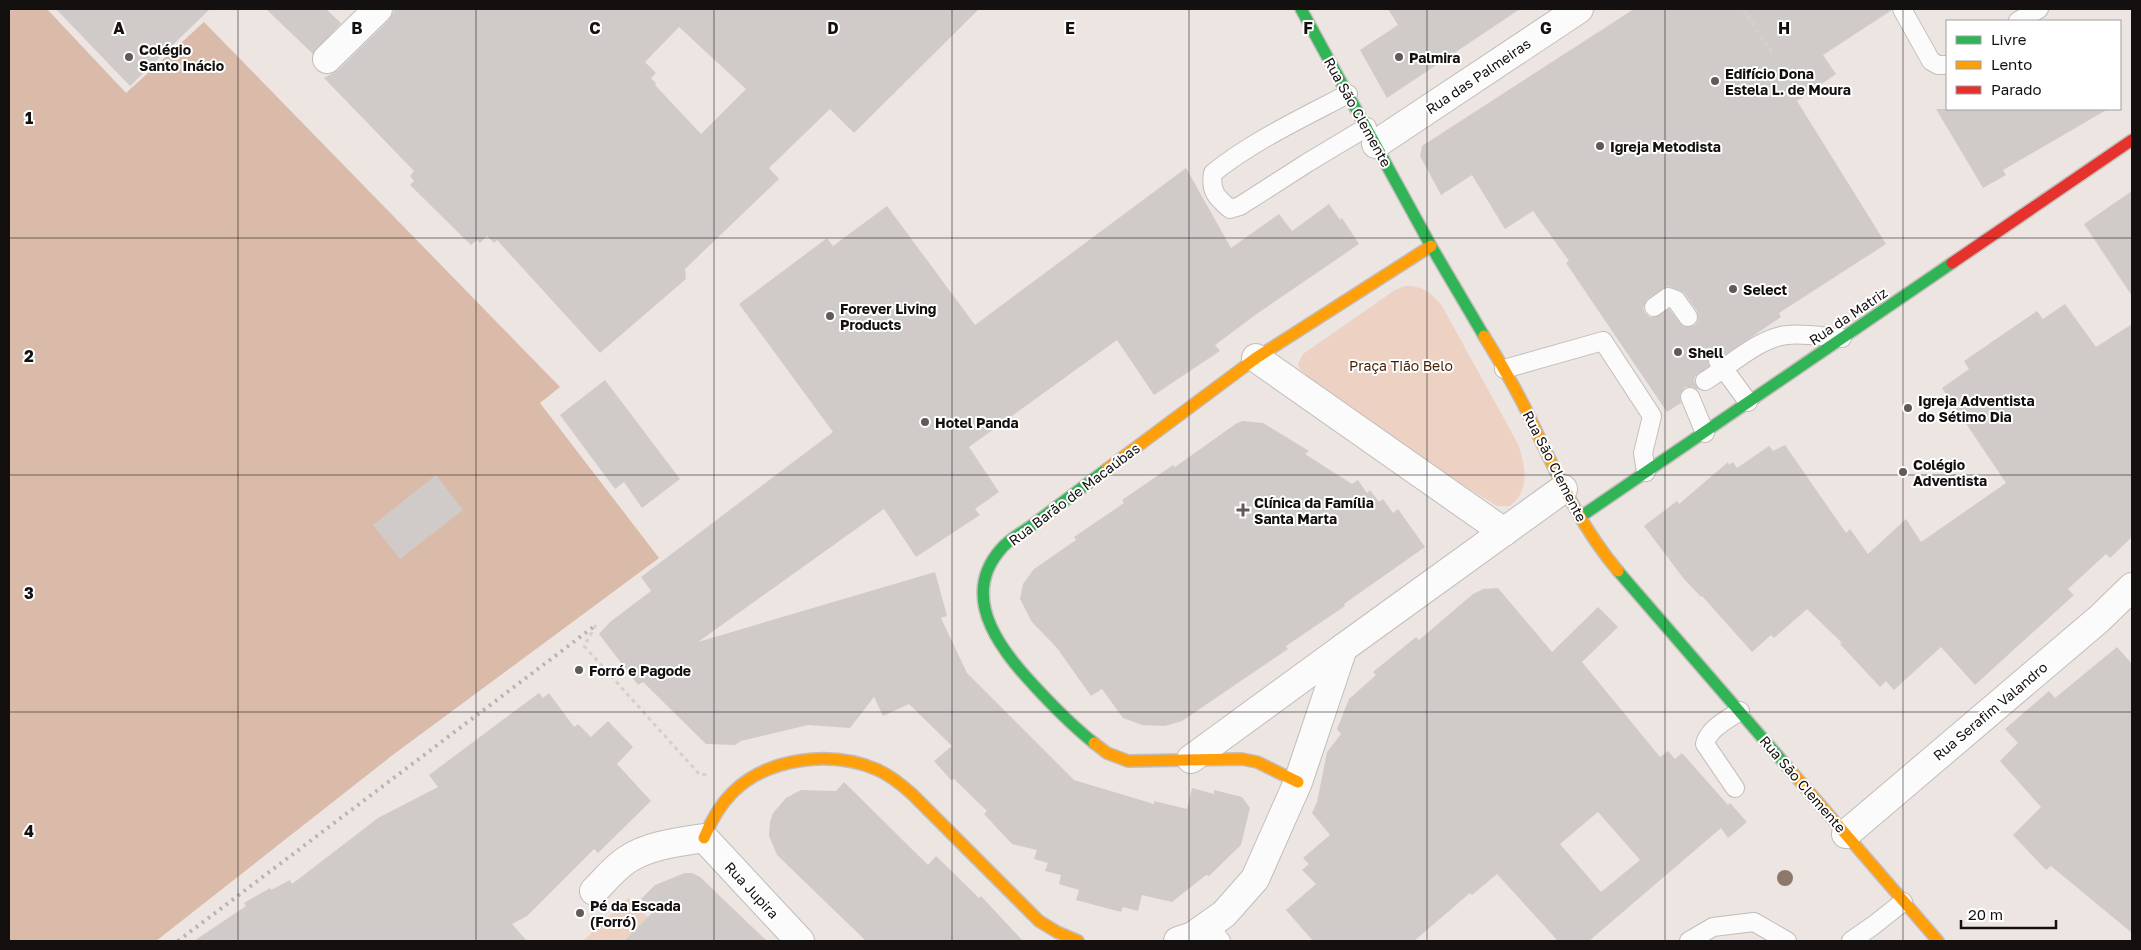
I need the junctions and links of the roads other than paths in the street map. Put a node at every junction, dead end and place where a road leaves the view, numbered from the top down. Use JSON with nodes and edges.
{"nodes":[{"id":1,"x":378,"y":9,"type":"edge"},
{"id":2,"x":1301,"y":9,"type":"edge"},
{"id":3,"x":1579,"y":9,"type":"edge"},
{"id":4,"x":1902,"y":9,"type":"edge"},
{"id":5,"x":2039,"y":9,"type":"edge"},
{"id":6,"x":2020,"y":20,"type":"edge"},
{"id":7,"x":327,"y":59,"type":"dead end"},
{"id":8,"x":1946,"y":64,"type":"edge"},
{"id":9,"x":1348,"y":94,"type":"junction"},
{"id":10,"x":1372,"y":136,"type":"junction"},
{"id":11,"x":2132,"y":140,"type":"edge"},
{"id":12,"x":1431,"y":246,"type":"junction"},
{"id":13,"x":1654,"y":307,"type":"dead end"},
{"id":14,"x":1688,"y":317,"type":"dead end"},
{"id":15,"x":1842,"y":338,"type":"junction"},
{"id":16,"x":1256,"y":358,"type":"junction"},
{"id":17,"x":1721,"y":365,"type":"junction"},
{"id":18,"x":1504,"y":369,"type":"junction"},
{"id":19,"x":1705,"y":381,"type":"dead end"},
{"id":20,"x":1690,"y":396,"type":"dead end"},
{"id":21,"x":1748,"y":402,"type":"junction"},
{"id":22,"x":1705,"y":432,"type":"junction"},
{"id":23,"x":1646,"y":472,"type":"junction"},
{"id":24,"x":1563,"y":489,"type":"junction"},
{"id":25,"x":1580,"y":517,"type":"junction"},
{"id":26,"x":1504,"y":532,"type":"junction"},
{"id":27,"x":2132,"y":587,"type":"edge"},
{"id":28,"x":1342,"y":648,"type":"junction"},
{"id":29,"x":1740,"y":711,"type":"junction"},
{"id":30,"x":1191,"y":759,"type":"junction"},
{"id":31,"x":1298,"y":782,"type":"junction"},
{"id":32,"x":1735,"y":788,"type":"dead end"},
{"id":33,"x":1846,"y":834,"type":"junction"},
{"id":34,"x":704,"y":838,"type":"junction"},
{"id":35,"x":594,"y":891,"type":"dead end"},
{"id":36,"x":1903,"y":902,"type":"junction"},
{"id":37,"x":1214,"y":933,"type":"edge"},
{"id":38,"x":800,"y":941,"type":"edge"},
{"id":39,"x":1078,"y":941,"type":"edge"},
{"id":40,"x":1178,"y":941,"type":"edge"},
{"id":41,"x":1689,"y":941,"type":"edge"},
{"id":42,"x":1787,"y":941,"type":"edge"},
{"id":43,"x":1851,"y":941,"type":"edge"},
{"id":44,"x":1938,"y":941,"type":"edge"}],
"edges":[{"from":1,"to":7,"type":"street"},
{"from":2,"to":9,"type":"street","name":"Rua São Clemente"},
{"from":3,"to":10,"type":"street","name":"Rua das Palmeiras"},
{"from":4,"to":8,"type":"lane"},
{"from":5,"to":6,"type":"lane"},
{"from":9,"to":10,"type":"street","name":"Rua São Clemente"},
{"from":9,"to":10,"type":"lane"},
{"from":10,"to":12,"type":"street","name":"Rua São Clemente"},
{"from":11,"to":15,"type":"street","name":"Rua da Matriz"},
{"from":12,"to":16,"type":"street","name":"Rua Barão de Macaúbas"},
{"from":12,"to":18,"type":"street","name":"Rua São Clemente"},
{"from":13,"to":14,"type":"lane"},
{"from":15,"to":17,"type":"lane"},
{"from":15,"to":21,"type":"street","name":"Rua da Matriz"},
{"from":16,"to":26,"type":"street"},
{"from":16,"to":30,"type":"street","name":"Rua Barão de Macaúbas"},
{"from":17,"to":19,"type":"lane"},
{"from":17,"to":21,"type":"lane"},
{"from":18,"to":23,"type":"lane"},
{"from":18,"to":24,"type":"street","name":"Rua São Clemente"},
{"from":20,"to":22,"type":"lane"},
{"from":21,"to":22,"type":"street","name":"Rua da Matriz"},
{"from":22,"to":23,"type":"street","name":"Rua da Matriz"},
{"from":23,"to":25,"type":"street","name":"Rua da Matriz"},
{"from":24,"to":25,"type":"street","name":"Rua São Clemente"},
{"from":24,"to":26,"type":"street"},
{"from":25,"to":29,"type":"street","name":"Rua São Clemente"},
{"from":26,"to":28,"type":"street"},
{"from":27,"to":33,"type":"street","name":"Rua Serafim Valandro"},
{"from":28,"to":30,"type":"street"},
{"from":28,"to":31,"type":"street"},
{"from":29,"to":32,"type":"lane"},
{"from":29,"to":33,"type":"street","name":"Rua São Clemente"},
{"from":30,"to":31,"type":"street","name":"Rua Barão de Macaúbas"},
{"from":31,"to":37,"type":"street"},
{"from":33,"to":36,"type":"street","name":"Rua São Clemente"},
{"from":34,"to":35,"type":"street"},
{"from":34,"to":38,"type":"street","name":"Rua Jupira"},
{"from":34,"to":39,"type":"street"},
{"from":36,"to":43,"type":"lane"},
{"from":36,"to":44,"type":"street","name":"Rua São Clemente"},
{"from":37,"to":40,"type":"street"},
{"from":41,"to":42,"type":"lane"}]}
